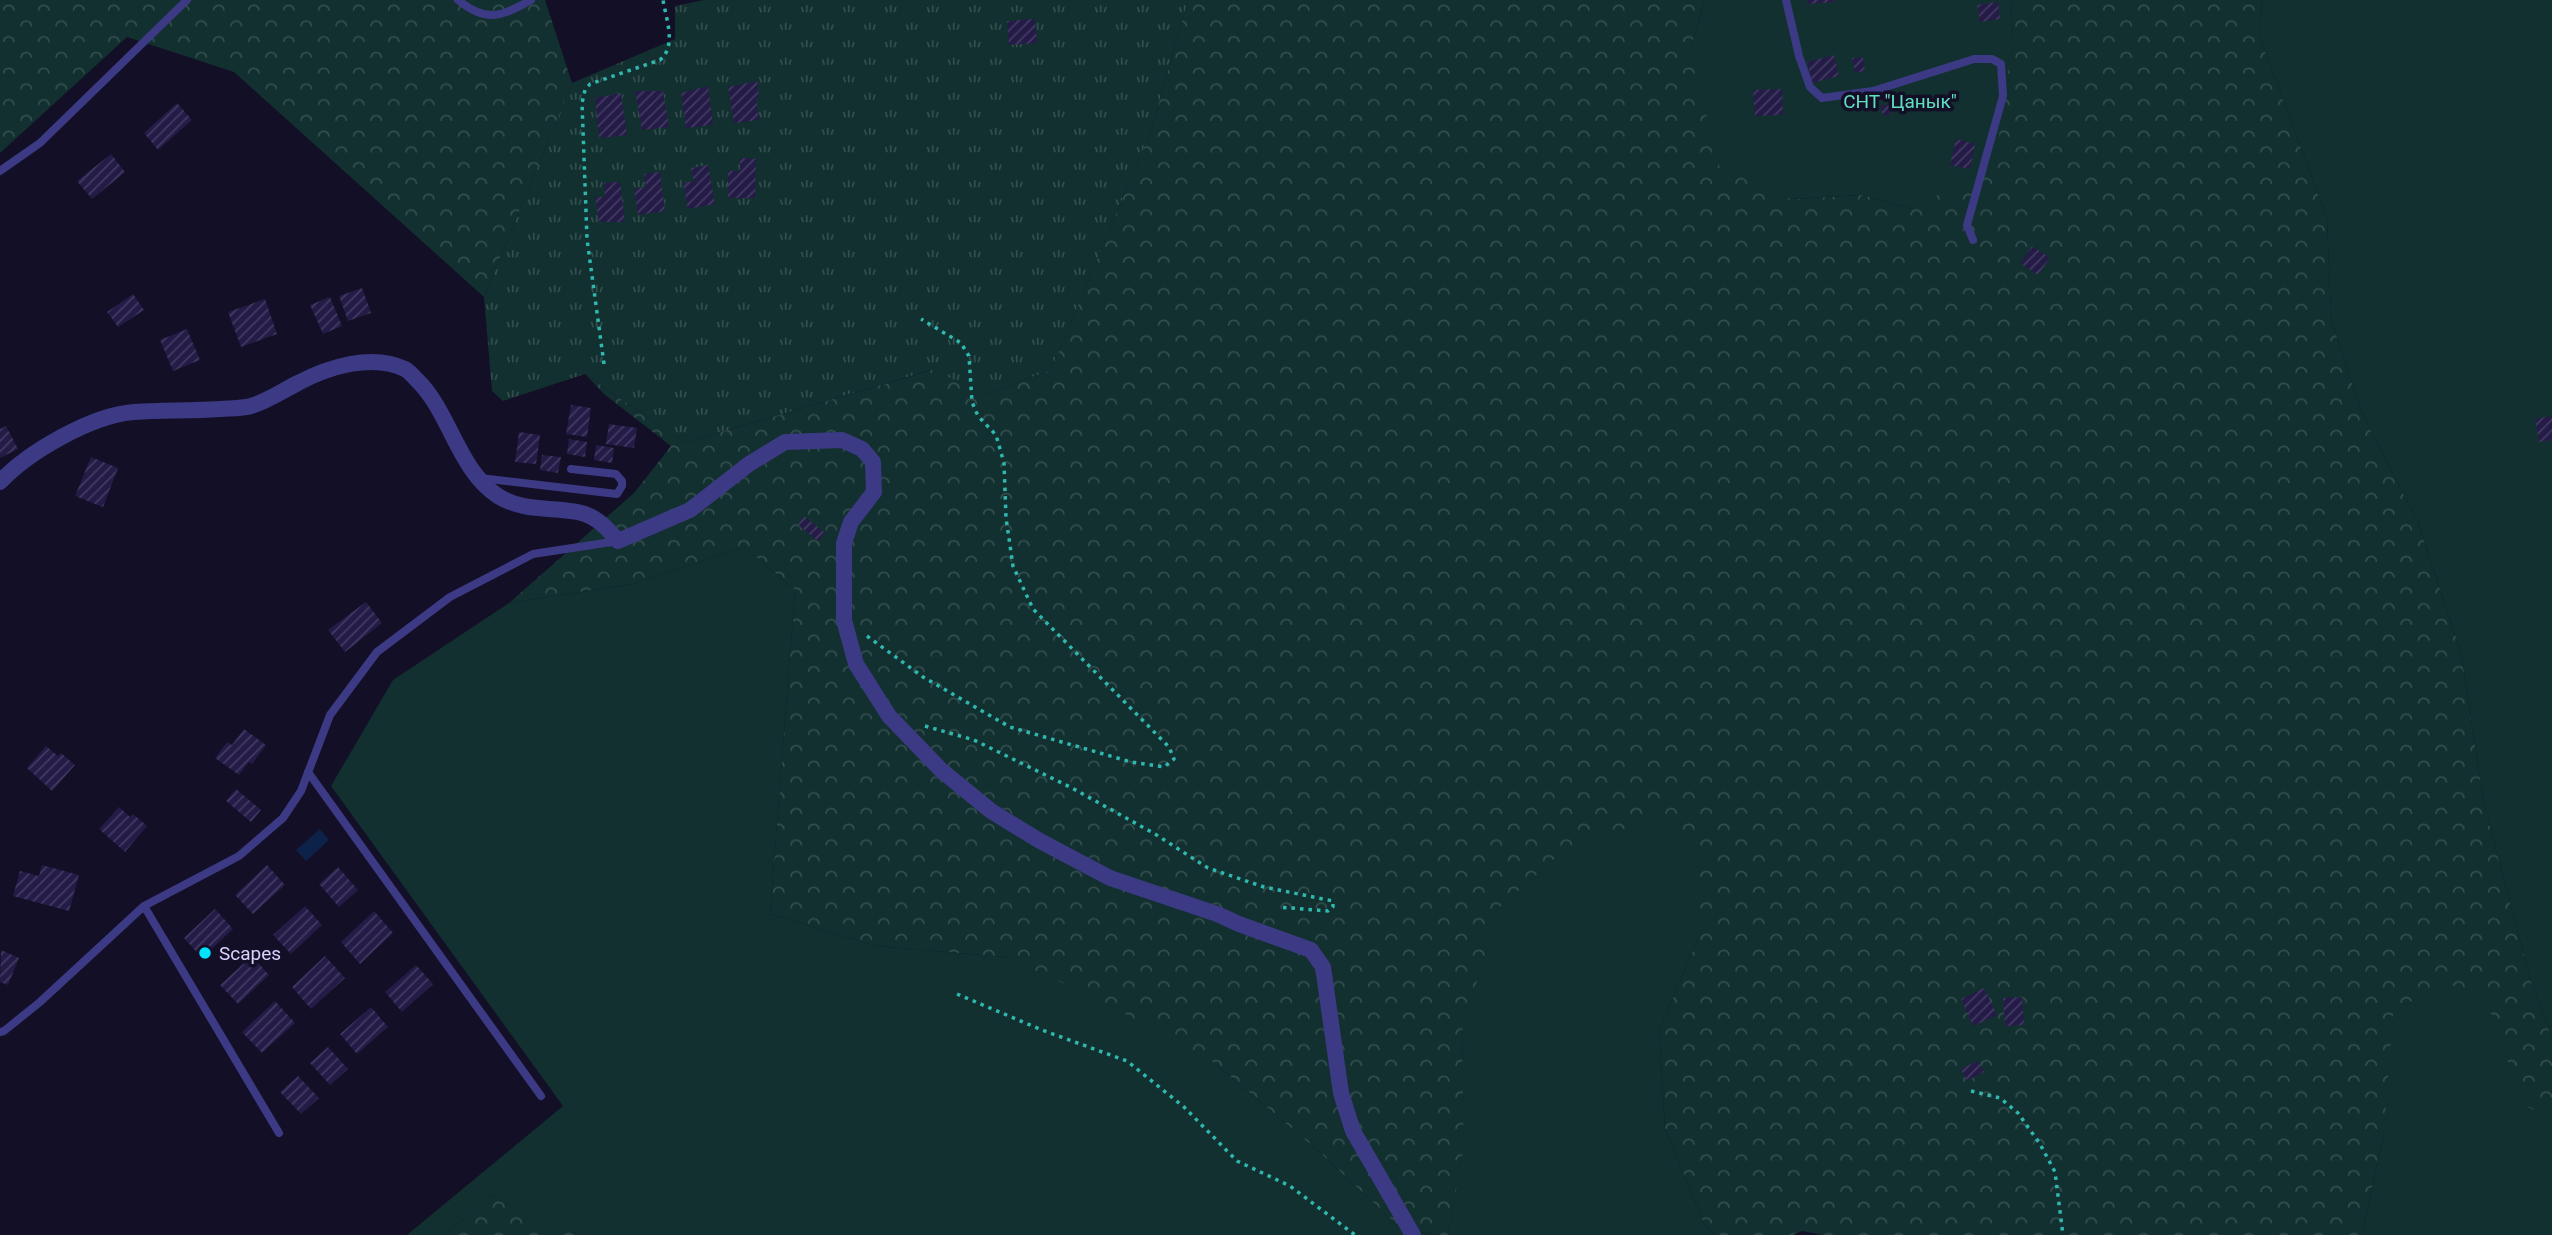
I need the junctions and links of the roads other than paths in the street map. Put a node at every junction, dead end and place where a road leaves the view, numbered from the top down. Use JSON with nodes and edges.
{"nodes":[{"id":1,"x":187,"y":0,"type":"edge"},
{"id":2,"x":458,"y":0,"type":"edge"},
{"id":3,"x":531,"y":0,"type":"edge"},
{"id":4,"x":1786,"y":0,"type":"edge"},
{"id":5,"x":0,"y":171,"type":"edge"},
{"id":6,"x":1973,"y":240,"type":"dead end"},
{"id":7,"x":571,"y":469,"type":"dead end"},
{"id":8,"x":477,"y":477,"type":"junction"},
{"id":9,"x":0,"y":482,"type":"edge"},
{"id":10,"x":618,"y":541,"type":"junction"},
{"id":11,"x":308,"y":772,"type":"junction"},
{"id":12,"x":144,"y":906,"type":"junction"},
{"id":13,"x":0,"y":1031,"type":"edge"},
{"id":14,"x":541,"y":1096,"type":"dead end"},
{"id":15,"x":279,"y":1133,"type":"dead end"},
{"id":16,"x":1413,"y":1235,"type":"edge"}],
"edges":[{"from":1,"to":5,"type":"lane"},
{"from":2,"to":3,"type":"lane"},
{"from":4,"to":6,"type":"lane"},
{"from":7,"to":8,"type":"lane"},
{"from":8,"to":9,"type":"street"},
{"from":8,"to":10,"type":"street"},
{"from":10,"to":11,"type":"lane"},
{"from":10,"to":16,"type":"street"},
{"from":11,"to":12,"type":"lane"},
{"from":11,"to":14,"type":"lane"},
{"from":12,"to":13,"type":"lane"},
{"from":12,"to":15,"type":"lane"}]}
